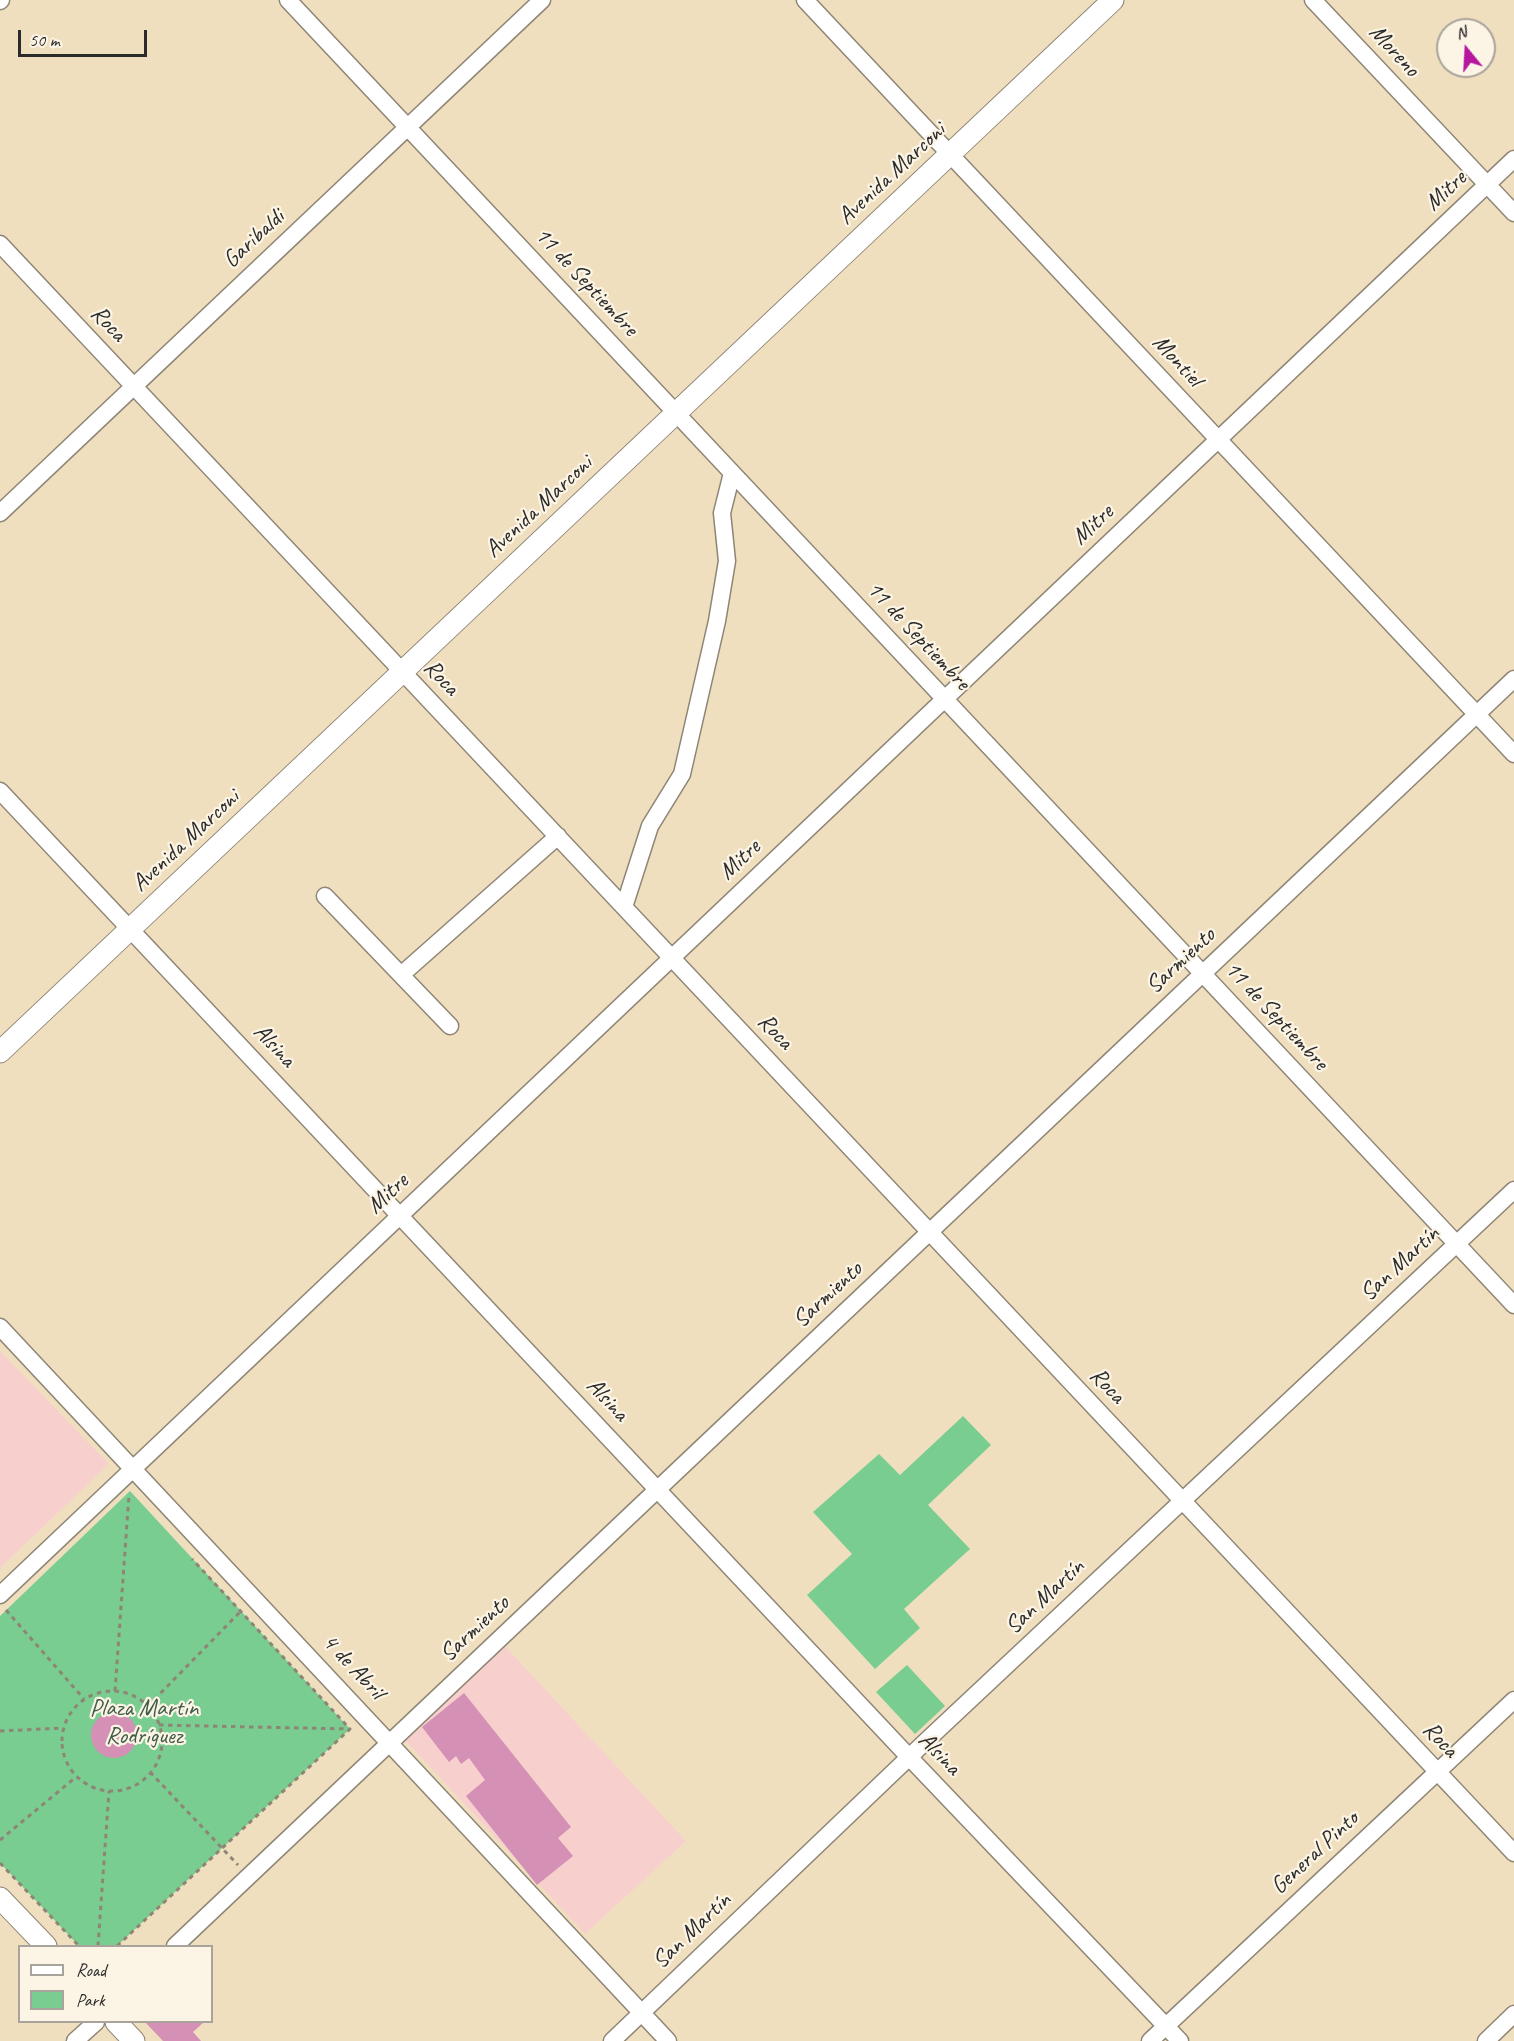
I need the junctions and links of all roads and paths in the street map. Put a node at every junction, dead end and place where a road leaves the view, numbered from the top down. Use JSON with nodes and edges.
{"nodes":[{"id":1,"x":288,"y":0,"type":"edge"},
{"id":2,"x":542,"y":0,"type":"edge"},
{"id":3,"x":805,"y":0,"type":"edge"},
{"id":4,"x":1113,"y":0,"type":"edge"},
{"id":5,"x":1312,"y":0,"type":"edge"},
{"id":6,"x":407,"y":127,"type":"junction"},
{"id":7,"x":950,"y":154,"type":"junction"},
{"id":8,"x":1514,"y":159,"type":"edge"},
{"id":9,"x":1487,"y":185,"type":"junction"},
{"id":10,"x":1514,"y":213,"type":"edge"},
{"id":11,"x":0,"y":243,"type":"edge"},
{"id":12,"x":134,"y":386,"type":"junction"},
{"id":13,"x":676,"y":413,"type":"junction"},
{"id":14,"x":1218,"y":440,"type":"junction"},
{"id":15,"x":732,"y":473,"type":"junction"},
{"id":16,"x":0,"y":513,"type":"edge"},
{"id":17,"x":403,"y":672,"type":"junction"},
{"id":18,"x":1514,"y":679,"type":"edge"},
{"id":19,"x":945,"y":699,"type":"junction"},
{"id":20,"x":1477,"y":714,"type":"junction"},
{"id":21,"x":1514,"y":754,"type":"edge"},
{"id":22,"x":0,"y":791,"type":"edge"},
{"id":23,"x":558,"y":836,"type":"junction"},
{"id":24,"x":326,"y":896,"type":"dead end"},
{"id":25,"x":624,"y":907,"type":"junction"},
{"id":26,"x":130,"y":929,"type":"junction"},
{"id":27,"x":672,"y":958,"type":"junction"},
{"id":28,"x":1203,"y":974,"type":"junction"},
{"id":29,"x":401,"y":975,"type":"junction"},
{"id":30,"x":450,"y":1026,"type":"dead end"},
{"id":31,"x":0,"y":1052,"type":"edge"},
{"id":32,"x":1514,"y":1190,"type":"edge"},
{"id":33,"x":400,"y":1215,"type":"junction"},
{"id":34,"x":930,"y":1232,"type":"junction"},
{"id":35,"x":1456,"y":1243,"type":"junction"},
{"id":36,"x":1514,"y":1305,"type":"edge"},
{"id":37,"x":0,"y":1328,"type":"edge"},
{"id":38,"x":133,"y":1469,"type":"junction"},
{"id":39,"x":658,"y":1489,"type":"junction"},
{"id":40,"x":130,"y":1491,"type":"junction"},
{"id":41,"x":121,"y":1499,"type":"dead end"},
{"id":42,"x":138,"y":1500,"type":"dead end"},
{"id":43,"x":1182,"y":1502,"type":"junction"},
{"id":44,"x":185,"y":1552,"type":"dead end"},
{"id":45,"x":6,"y":1603,"type":"edge"},
{"id":46,"x":240,"y":1612,"type":"junction"},
{"id":47,"x":0,"y":1616,"type":"edge"},
{"id":48,"x":116,"y":1691,"type":"junction"},
{"id":49,"x":84,"y":1699,"type":"junction"},
{"id":50,"x":1514,"y":1700,"type":"edge"},
{"id":51,"x":148,"y":1706,"type":"junction"},
{"id":52,"x":159,"y":1725,"type":"junction"},
{"id":53,"x":63,"y":1728,"type":"junction"},
{"id":54,"x":350,"y":1729,"type":"junction"},
{"id":55,"x":0,"y":1731,"type":"edge"},
{"id":56,"x":360,"y":1732,"type":"dead end"},
{"id":57,"x":391,"y":1742,"type":"junction"},
{"id":58,"x":909,"y":1757,"type":"junction"},
{"id":59,"x":1437,"y":1771,"type":"junction"},
{"id":60,"x":150,"y":1772,"type":"junction"},
{"id":61,"x":76,"y":1777,"type":"junction"},
{"id":62,"x":109,"y":1791,"type":"junction"},
{"id":63,"x":0,"y":1840,"type":"edge"},
{"id":64,"x":222,"y":1848,"type":"junction"},
{"id":65,"x":1514,"y":1853,"type":"edge"},
{"id":66,"x":0,"y":1863,"type":"edge"},
{"id":67,"x":249,"y":1877,"type":"junction"},
{"id":68,"x":0,"y":1898,"type":"edge"},
{"id":69,"x":43,"y":1945,"type":"edge"},
{"id":70,"x":77,"y":1945,"type":"edge"},
{"id":71,"x":98,"y":1945,"type":"edge"},
{"id":72,"x":119,"y":1945,"type":"edge"},
{"id":73,"x":177,"y":1945,"type":"edge"},
{"id":74,"x":641,"y":2013,"type":"junction"},
{"id":75,"x":1514,"y":2014,"type":"edge"},
{"id":76,"x":95,"y":2023,"type":"edge"},
{"id":77,"x":117,"y":2023,"type":"edge"},
{"id":78,"x":1166,"y":2026,"type":"junction"},
{"id":79,"x":75,"y":2041,"type":"edge"},
{"id":80,"x":134,"y":2041,"type":"edge"},
{"id":81,"x":612,"y":2041,"type":"edge"},
{"id":82,"x":668,"y":2041,"type":"edge"},
{"id":83,"x":1150,"y":2041,"type":"edge"},
{"id":84,"x":1180,"y":2041,"type":"edge"},
{"id":85,"x":1486,"y":2041,"type":"edge"}],
"edges":[{"from":1,"to":6,"type":"street","name":"11 de Septiembre"},
{"from":2,"to":6,"type":"street","name":"Garibaldi"},
{"from":3,"to":7,"type":"street","name":"Montiel"},
{"from":4,"to":7,"type":"main road","name":"Avenida Marconi"},
{"from":5,"to":9,"type":"street","name":"Moreno"},
{"from":6,"to":12,"type":"street","name":"Garibaldi"},
{"from":6,"to":13,"type":"street","name":"11 de Septiembre"},
{"from":7,"to":13,"type":"main road","name":"Avenida Marconi"},
{"from":7,"to":14,"type":"street","name":"Montiel"},
{"from":8,"to":9,"type":"street","name":"Mitre"},
{"from":9,"to":10,"type":"street","name":"Moreno"},
{"from":9,"to":14,"type":"street","name":"Mitre"},
{"from":11,"to":12,"type":"street","name":"Roca"},
{"from":12,"to":16,"type":"street","name":"Garibaldi"},
{"from":12,"to":17,"type":"street","name":"Roca"},
{"from":13,"to":15,"type":"street","name":"11 de Septiembre"},
{"from":13,"to":17,"type":"main road","name":"Avenida Marconi"},
{"from":14,"to":19,"type":"street","name":"Mitre"},
{"from":14,"to":20,"type":"street","name":"Montiel"},
{"from":15,"to":19,"type":"street","name":"11 de Septiembre"},
{"from":15,"to":25,"type":"street"},
{"from":17,"to":23,"type":"street","name":"Roca"},
{"from":17,"to":26,"type":"main road","name":"Avenida Marconi"},
{"from":18,"to":20,"type":"street","name":"Sarmiento"},
{"from":19,"to":27,"type":"street","name":"Mitre"},
{"from":19,"to":28,"type":"street","name":"11 de Septiembre"},
{"from":20,"to":21,"type":"street","name":"Montiel"},
{"from":20,"to":28,"type":"street","name":"Sarmiento"},
{"from":22,"to":26,"type":"street","name":"Alsina"},
{"from":23,"to":25,"type":"street","name":"Roca"},
{"from":23,"to":29,"type":"street"},
{"from":24,"to":29,"type":"street"},
{"from":25,"to":27,"type":"street","name":"Roca"},
{"from":26,"to":31,"type":"main road","name":"Avenida Marconi"},
{"from":26,"to":33,"type":"street","name":"Alsina"},
{"from":27,"to":33,"type":"street","name":"Mitre"},
{"from":27,"to":34,"type":"street","name":"Roca"},
{"from":28,"to":34,"type":"street","name":"Sarmiento"},
{"from":28,"to":35,"type":"street","name":"11 de Septiembre"},
{"from":29,"to":30,"type":"street"},
{"from":32,"to":35,"type":"street","name":"San Martín"},
{"from":33,"to":38,"type":"street","name":"Mitre"},
{"from":33,"to":39,"type":"street","name":"Alsina"},
{"from":34,"to":39,"type":"street","name":"Sarmiento"},
{"from":34,"to":43,"type":"street","name":"Roca"},
{"from":35,"to":36,"type":"street","name":"11 de Septiembre"},
{"from":35,"to":43,"type":"street","name":"San Martín"},
{"from":37,"to":38,"type":"street","name":"4 de Abril"},
{"from":38,"to":45,"type":"street","name":"Mitre"},
{"from":38,"to":57,"type":"street","name":"4 de Abril"},
{"from":39,"to":57,"type":"street","name":"Sarmiento"},
{"from":39,"to":58,"type":"street","name":"Alsina"},
{"from":40,"to":41,"type":"path"},
{"from":40,"to":42,"type":"path"},
{"from":40,"to":48,"type":"path"},
{"from":43,"to":58,"type":"street","name":"San Martín"},
{"from":43,"to":59,"type":"street","name":"Roca"},
{"from":44,"to":46,"type":"path"},
{"from":45,"to":47,"type":"path"},
{"from":45,"to":49,"type":"path"},
{"from":46,"to":51,"type":"path"},
{"from":46,"to":54,"type":"path"},
{"from":48,"to":49,"type":"path"},
{"from":48,"to":51,"type":"path"},
{"from":49,"to":53,"type":"path"},
{"from":50,"to":59,"type":"street","name":"General Pinto"},
{"from":51,"to":52,"type":"path"},
{"from":52,"to":54,"type":"path"},
{"from":52,"to":60,"type":"path"},
{"from":53,"to":55,"type":"path"},
{"from":53,"to":61,"type":"path"},
{"from":54,"to":56,"type":"path"},
{"from":54,"to":64,"type":"path"},
{"from":57,"to":67,"type":"street","name":"Sarmiento"},
{"from":57,"to":74,"type":"street","name":"4 de Abril"},
{"from":58,"to":74,"type":"street","name":"San Martín"},
{"from":58,"to":78,"type":"street","name":"Alsina"},
{"from":59,"to":65,"type":"street","name":"Roca"},
{"from":59,"to":78,"type":"street","name":"General Pinto"},
{"from":60,"to":62,"type":"path"},
{"from":60,"to":64,"type":"path"},
{"from":61,"to":62,"type":"path"},
{"from":61,"to":63,"type":"path"},
{"from":62,"to":71,"type":"path"},
{"from":64,"to":67,"type":"path"},
{"from":64,"to":72,"type":"path"},
{"from":66,"to":70,"type":"path"},
{"from":67,"to":73,"type":"street","name":"Sarmiento"},
{"from":68,"to":69,"type":"main road"},
{"from":74,"to":81,"type":"street","name":"San Martín"},
{"from":74,"to":82,"type":"street","name":"4 de Abril"},
{"from":75,"to":85,"type":"street"},
{"from":76,"to":79,"type":"street"},
{"from":77,"to":80,"type":"main road"},
{"from":78,"to":83,"type":"street","name":"General Pinto"},
{"from":78,"to":84,"type":"street","name":"Alsina"}]}
